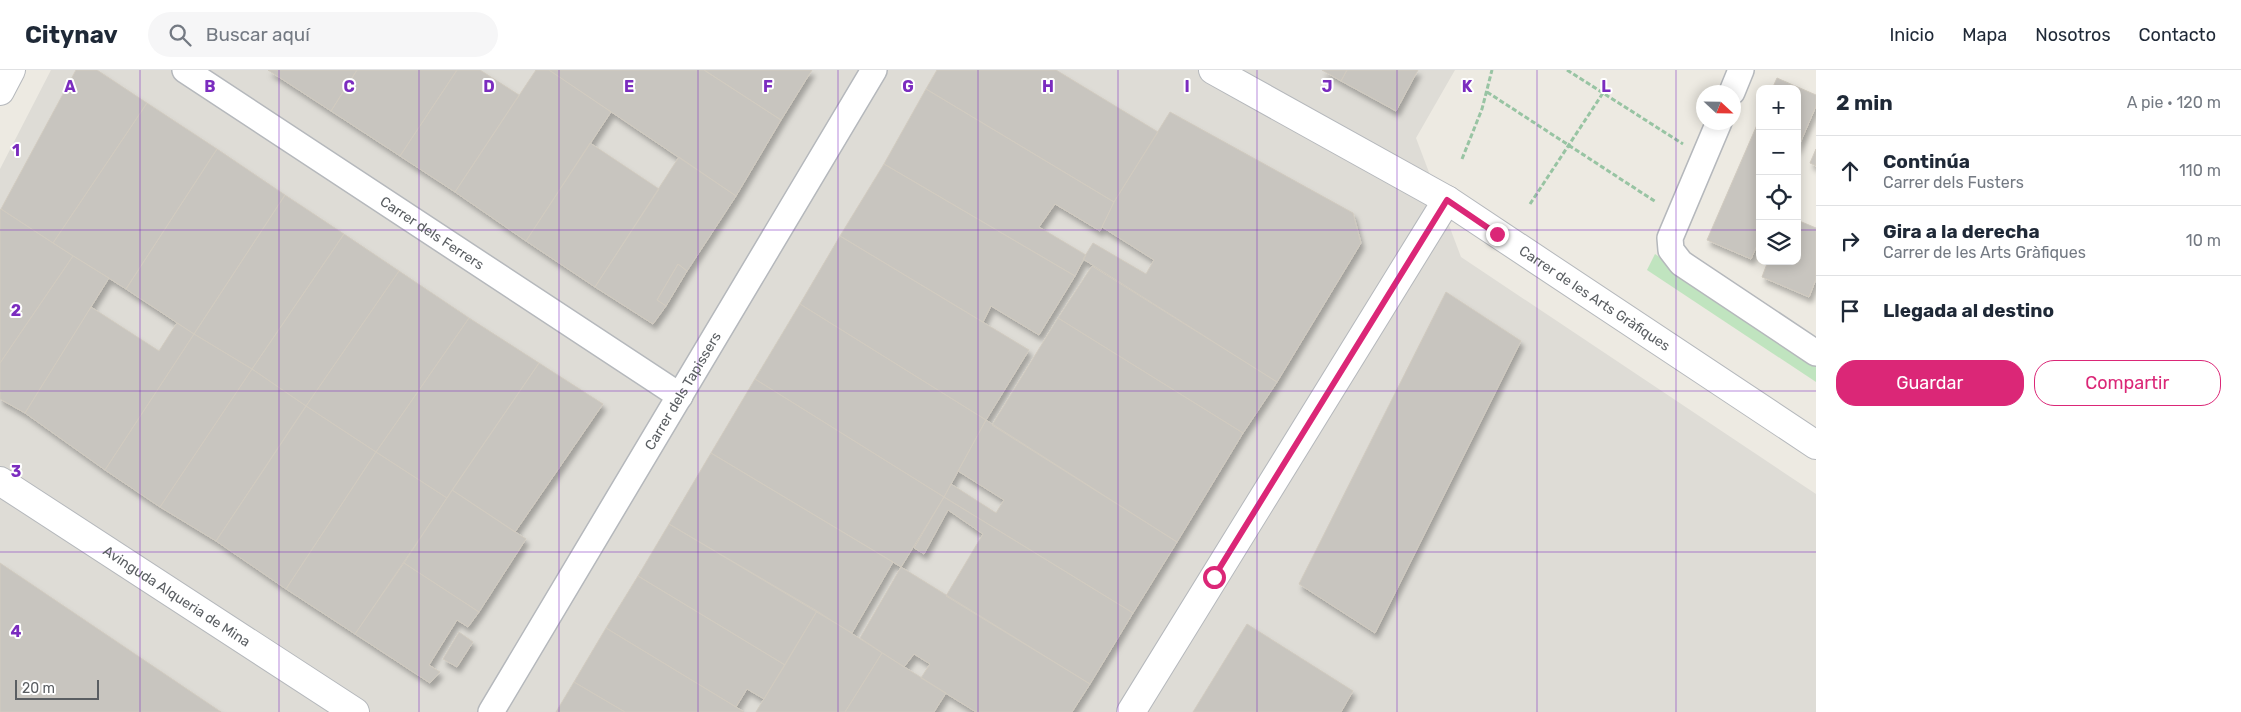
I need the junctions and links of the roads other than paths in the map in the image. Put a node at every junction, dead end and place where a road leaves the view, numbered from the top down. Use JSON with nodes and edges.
{"nodes":[{"id":1,"x":11,"y":70,"type":"edge"},
{"id":2,"x":185,"y":70,"type":"edge"},
{"id":3,"x":874,"y":70,"type":"edge"},
{"id":4,"x":1213,"y":70,"type":"edge"},
{"id":5,"x":1741,"y":70,"type":"edge"},
{"id":6,"x":1735,"y":85,"type":"edge"},
{"id":7,"x":0,"y":91,"type":"edge"},
{"id":8,"x":1716,"y":130,"type":"edge"},
{"id":9,"x":1447,"y":200,"type":"junction"},
{"id":10,"x":1816,"y":353,"type":"edge"},
{"id":11,"x":680,"y":396,"type":"junction"},
{"id":12,"x":1816,"y":445,"type":"edge"},
{"id":13,"x":0,"y":481,"type":"edge"},
{"id":14,"x":355,"y":712,"type":"edge"},
{"id":15,"x":491,"y":712,"type":"edge"},
{"id":16,"x":1131,"y":712,"type":"edge"}],
"edges":[{"from":1,"to":7,"type":"street"},
{"from":2,"to":11,"type":"street","name":"Carrer dels Ferrers"},
{"from":3,"to":11,"type":"street","name":"Carrer dels Tapissers"},
{"from":4,"to":9,"type":"street","name":"Carrer de les Arts Gràfiques"},
{"from":5,"to":6,"type":"street"},
{"from":8,"to":10,"type":"street"},
{"from":9,"to":12,"type":"street","name":"Carrer de les Arts Gràfiques"},
{"from":9,"to":16,"type":"street"},
{"from":11,"to":15,"type":"street","name":"Carrer dels Tapissers"},
{"from":13,"to":14,"type":"street","name":"Avinguda Alqueria de Mina"}]}
